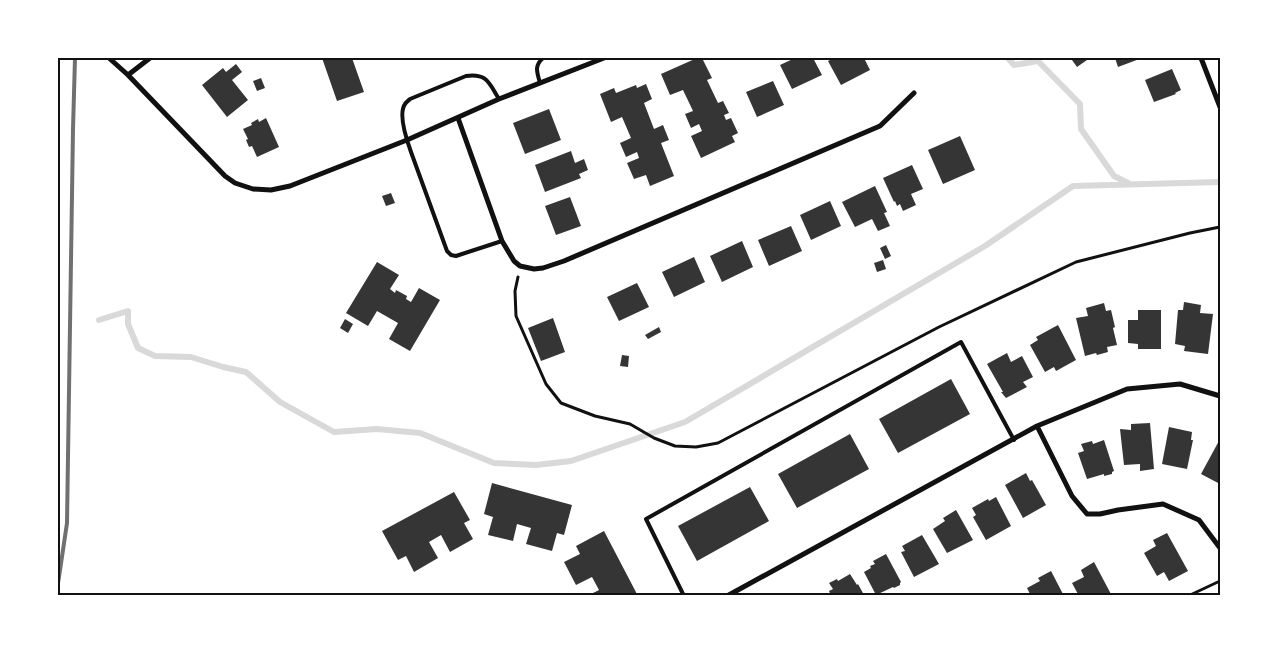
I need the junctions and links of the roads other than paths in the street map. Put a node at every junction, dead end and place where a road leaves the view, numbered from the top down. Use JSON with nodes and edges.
{"nodes":[{"id":1,"x":109,"y":58,"type":"edge"},
{"id":2,"x":150,"y":58,"type":"edge"},
{"id":3,"x":543,"y":58,"type":"edge"},
{"id":4,"x":604,"y":58,"type":"edge"},
{"id":5,"x":1201,"y":58,"type":"edge"},
{"id":6,"x":592,"y":60,"type":"edge"},
{"id":7,"x":128,"y":75,"type":"junction"},
{"id":8,"x":540,"y":83,"type":"junction"},
{"id":9,"x":914,"y":93,"type":"dead end"},
{"id":10,"x":499,"y":99,"type":"junction"},
{"id":11,"x":1220,"y":107,"type":"edge"},
{"id":12,"x":458,"y":118,"type":"junction"},
{"id":13,"x":407,"y":140,"type":"junction"},
{"id":14,"x":502,"y":241,"type":"junction"},
{"id":15,"x":1220,"y":396,"type":"edge"},
{"id":16,"x":1037,"y":426,"type":"junction"},
{"id":17,"x":1014,"y":440,"type":"junction"},
{"id":18,"x":1220,"y":548,"type":"edge"},
{"id":19,"x":684,"y":596,"type":"edge"},
{"id":20,"x":727,"y":596,"type":"edge"}],
"edges":[{"from":1,"to":7,"type":"street"},
{"from":2,"to":7,"type":"street"},
{"from":3,"to":8,"type":"lane"},
{"from":4,"to":6,"type":"street"},
{"from":5,"to":11,"type":"street"},
{"from":6,"to":8,"type":"street"},
{"from":7,"to":13,"type":"street"},
{"from":8,"to":10,"type":"street"},
{"from":9,"to":14,"type":"street"},
{"from":10,"to":12,"type":"street"},
{"from":10,"to":13,"type":"lane"},
{"from":12,"to":13,"type":"street"},
{"from":12,"to":14,"type":"street"},
{"from":13,"to":14,"type":"lane"},
{"from":15,"to":16,"type":"street"},
{"from":16,"to":17,"type":"street"},
{"from":16,"to":18,"type":"street"},
{"from":17,"to":19,"type":"lane"},
{"from":17,"to":20,"type":"street"}]}
